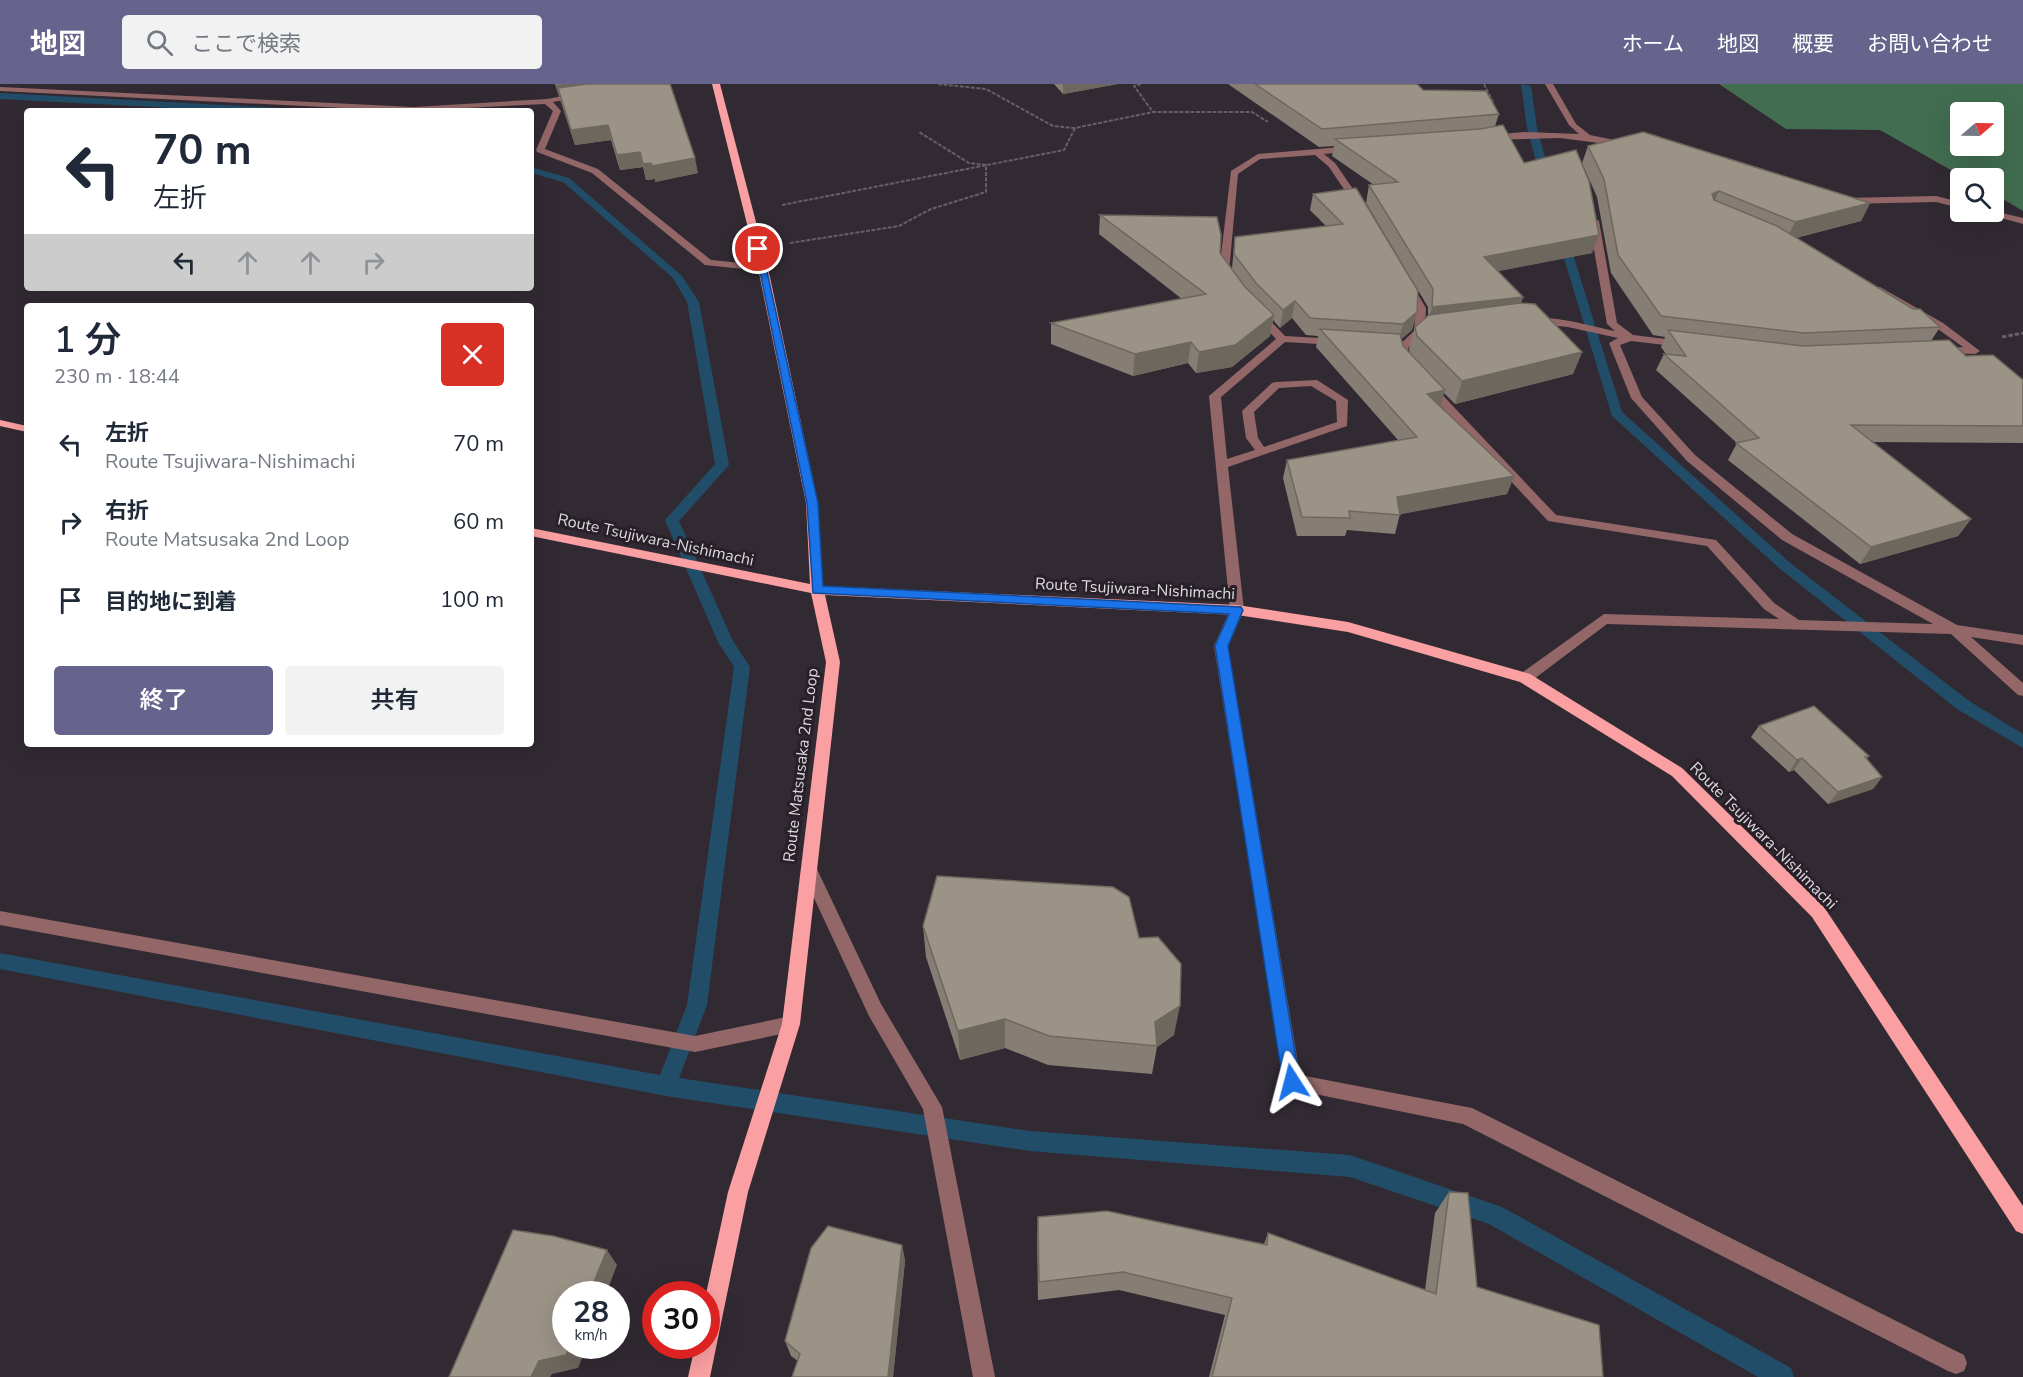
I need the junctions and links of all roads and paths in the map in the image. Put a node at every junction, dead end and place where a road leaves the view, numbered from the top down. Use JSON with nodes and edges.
{"nodes":[{"id":1,"x":716,"y":84,"type":"edge"},
{"id":2,"x":938,"y":84,"type":"edge"},
{"id":3,"x":973,"y":84,"type":"edge"},
{"id":4,"x":1141,"y":84,"type":"edge"},
{"id":5,"x":1549,"y":84,"type":"edge"},
{"id":6,"x":967,"y":87,"type":"junction"},
{"id":7,"x":0,"y":89,"type":"edge"},
{"id":8,"x":585,"y":94,"type":"edge"},
{"id":9,"x":547,"y":102,"type":"junction"},
{"id":10,"x":393,"y":108,"type":"edge"},
{"id":11,"x":433,"y":108,"type":"edge"},
{"id":12,"x":1153,"y":112,"type":"junction"},
{"id":13,"x":1075,"y":128,"type":"junction"},
{"id":14,"x":920,"y":132,"type":"dead end"},
{"id":15,"x":1586,"y":136,"type":"junction"},
{"id":16,"x":1475,"y":140,"type":"edge"},
{"id":17,"x":1624,"y":143,"type":"junction"},
{"id":18,"x":1568,"y":145,"type":"dead end"},
{"id":19,"x":1644,"y":146,"type":"edge"},
{"id":20,"x":1362,"y":148,"type":"edge"},
{"id":21,"x":1317,"y":152,"type":"junction"},
{"id":22,"x":986,"y":165,"type":"junction"},
{"id":23,"x":1838,"y":201,"type":"edge"},
{"id":24,"x":1950,"y":203,"type":"edge"},
{"id":25,"x":1592,"y":209,"type":"edge"},
{"id":26,"x":748,"y":211,"type":"junction"},
{"id":27,"x":1366,"y":217,"type":"edge"},
{"id":28,"x":2004,"y":217,"type":"edge"},
{"id":29,"x":2023,"y":221,"type":"edge"},
{"id":30,"x":786,"y":244,"type":"dead end"},
{"id":31,"x":763,"y":268,"type":"junction"},
{"id":32,"x":1403,"y":278,"type":"edge"},
{"id":33,"x":1869,"y":285,"type":"edge"},
{"id":34,"x":1236,"y":288,"type":"edge"},
{"id":35,"x":1248,"y":304,"type":"edge"},
{"id":36,"x":1524,"y":321,"type":"edge"},
{"id":37,"x":1443,"y":329,"type":"edge"},
{"id":38,"x":1419,"y":332,"type":"junction"},
{"id":39,"x":1630,"y":338,"type":"junction"},
{"id":40,"x":1282,"y":339,"type":"junction"},
{"id":41,"x":1342,"y":343,"type":"edge"},
{"id":42,"x":1689,"y":345,"type":"edge"},
{"id":43,"x":1926,"y":352,"type":"edge"},
{"id":44,"x":0,"y":423,"type":"edge"},
{"id":45,"x":24,"y":428,"type":"edge"},
{"id":46,"x":1262,"y":452,"type":"junction"},
{"id":47,"x":1222,"y":465,"type":"junction"},
{"id":48,"x":534,"y":533,"type":"edge"},
{"id":49,"x":817,"y":590,"type":"junction"},
{"id":50,"x":1237,"y":610,"type":"junction"},
{"id":51,"x":1798,"y":626,"type":"junction"},
{"id":52,"x":1954,"y":629,"type":"junction"},
{"id":53,"x":2023,"y":640,"type":"edge"},
{"id":54,"x":1525,"y":678,"type":"junction"},
{"id":55,"x":2023,"y":691,"type":"edge"},
{"id":56,"x":808,"y":870,"type":"junction"},
{"id":57,"x":0,"y":918,"type":"edge"},
{"id":58,"x":791,"y":1024,"type":"junction"},
{"id":59,"x":2023,"y":1224,"type":"edge"},
{"id":60,"x":719,"y":1281,"type":"edge"},
{"id":61,"x":703,"y":1359,"type":"edge"},
{"id":62,"x":1956,"y":1363,"type":"dead end"},
{"id":63,"x":699,"y":1377,"type":"edge"},
{"id":64,"x":984,"y":1377,"type":"edge"}],
"edges":[{"from":1,"to":26,"type":"main road","name":"Route Matsusaka 2nd Loop"},
{"from":2,"to":6,"type":"path"},
{"from":3,"to":6,"type":"path"},
{"from":4,"to":12,"type":"path"},
{"from":5,"to":15,"type":"street"},
{"from":6,"to":13,"type":"path"},
{"from":7,"to":10,"type":"street"},
{"from":8,"to":9,"type":"street"},
{"from":9,"to":11,"type":"street"},
{"from":9,"to":31,"type":"street"},
{"from":12,"to":13,"type":"path"},
{"from":12,"to":21,"type":"path"},
{"from":13,"to":22,"type":"path"},
{"from":14,"to":22,"type":"path"},
{"from":15,"to":16,"type":"street"},
{"from":15,"to":17,"type":"street"},
{"from":17,"to":18,"type":"street"},
{"from":17,"to":19,"type":"street"},
{"from":20,"to":21,"type":"street"},
{"from":21,"to":27,"type":"street"},
{"from":21,"to":34,"type":"street"},
{"from":22,"to":26,"type":"path"},
{"from":22,"to":30,"type":"path"},
{"from":23,"to":24,"type":"street"},
{"from":25,"to":39,"type":"street"},
{"from":26,"to":31,"type":"main road","name":"Route Matsusaka 2nd Loop"},
{"from":28,"to":29,"type":"street"},
{"from":31,"to":49,"type":"main road","name":"Route Matsusaka 2nd Loop"},
{"from":32,"to":38,"type":"street"},
{"from":33,"to":43,"type":"street"},
{"from":35,"to":40,"type":"street"},
{"from":36,"to":39,"type":"street"},
{"from":37,"to":38,"type":"street"},
{"from":38,"to":51,"type":"street"},
{"from":39,"to":42,"type":"street"},
{"from":39,"to":52,"type":"street"},
{"from":40,"to":41,"type":"street"},
{"from":40,"to":47,"type":"street"},
{"from":44,"to":45,"type":"main road"},
{"from":46,"to":46,"type":"street"},
{"from":46,"to":47,"type":"street"},
{"from":47,"to":50,"type":"street"},
{"from":48,"to":49,"type":"main road","name":"Route Tsujiwara-Nishimachi"},
{"from":49,"to":50,"type":"main road","name":"Route Tsujiwara-Nishimachi"},
{"from":49,"to":56,"type":"main road","name":"Route Matsusaka 2nd Loop"},
{"from":50,"to":54,"type":"main road","name":"Route Tsujiwara-Nishimachi"},
{"from":50,"to":62,"type":"street"},
{"from":51,"to":52,"type":"street"},
{"from":51,"to":54,"type":"street"},
{"from":52,"to":53,"type":"street"},
{"from":52,"to":55,"type":"street"},
{"from":54,"to":59,"type":"main road","name":"Route Tsujiwara-Nishimachi"},
{"from":56,"to":58,"type":"main road","name":"Route Matsusaka 2nd Loop"},
{"from":56,"to":64,"type":"street"},
{"from":57,"to":58,"type":"street"},
{"from":58,"to":60,"type":"main road","name":"Route Matsusaka 2nd Loop"},
{"from":61,"to":63,"type":"main road","name":"Route Matsusaka 2nd Loop"}]}
